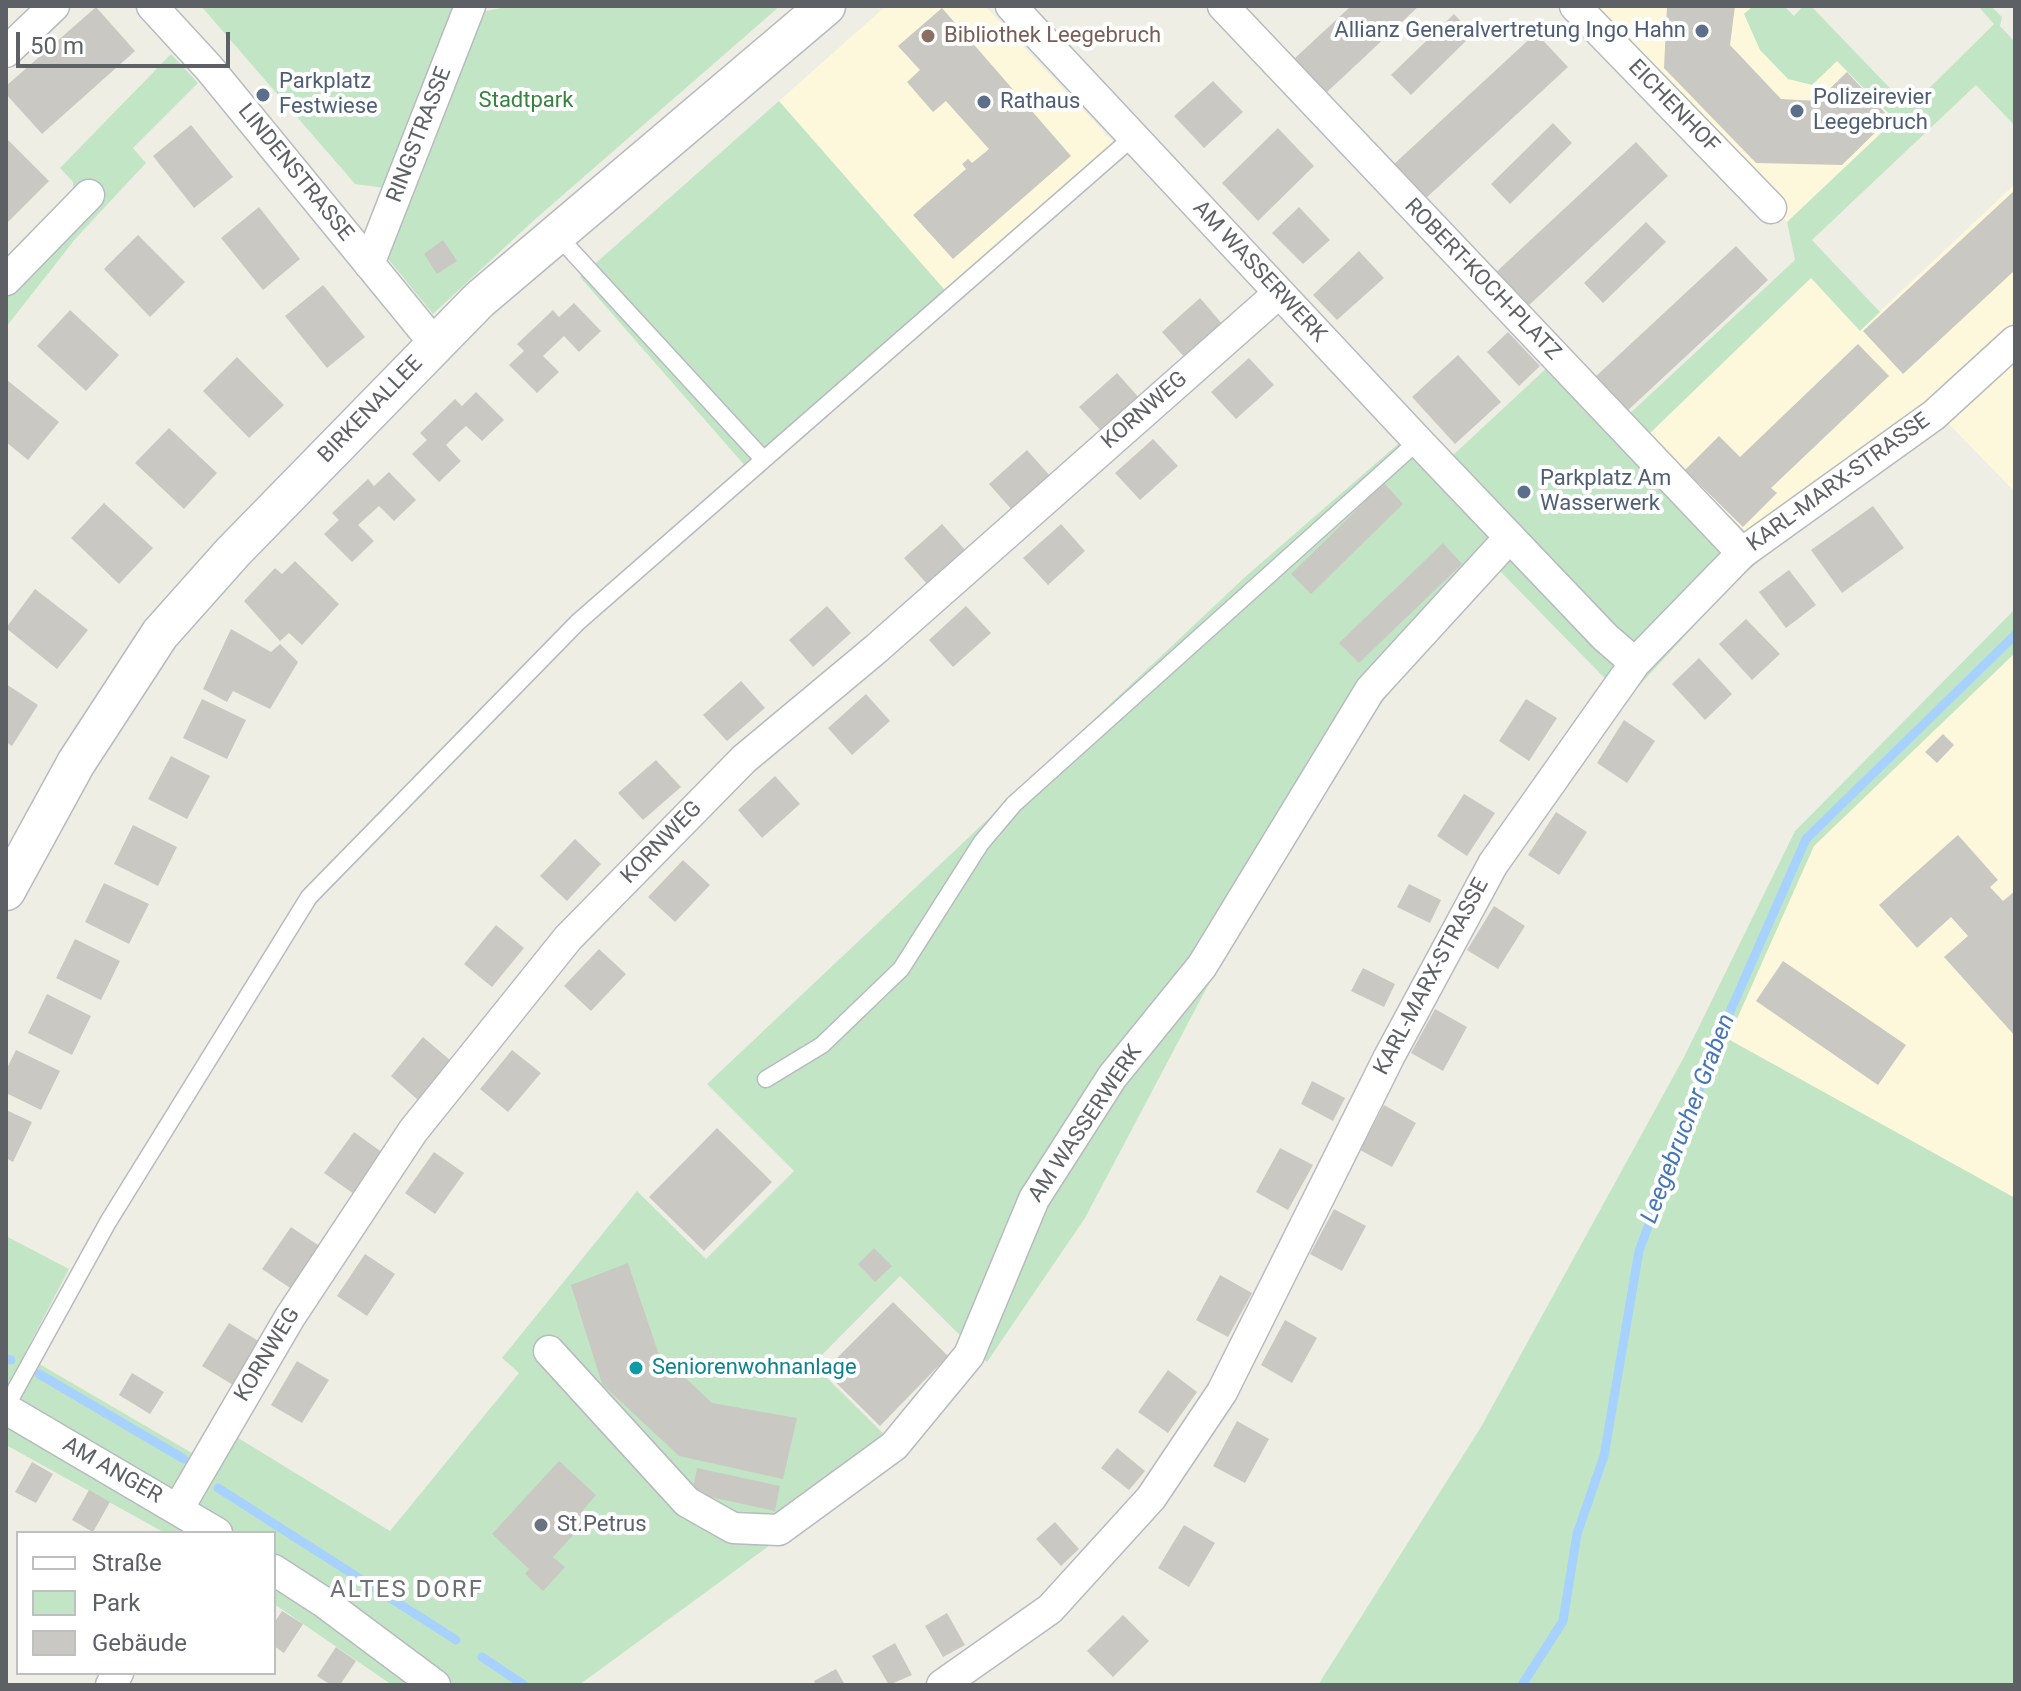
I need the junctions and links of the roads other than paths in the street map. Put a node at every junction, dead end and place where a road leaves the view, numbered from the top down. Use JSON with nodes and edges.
{"nodes":[{"id":1,"x":54,"y":6,"type":"edge"},
{"id":2,"x":152,"y":6,"type":"edge"},
{"id":3,"x":470,"y":6,"type":"edge"},
{"id":4,"x":826,"y":6,"type":"edge"},
{"id":5,"x":1011,"y":6,"type":"edge"},
{"id":6,"x":1223,"y":6,"type":"edge"},
{"id":7,"x":1575,"y":6,"type":"edge"},
{"id":8,"x":6,"y":52,"type":"edge"},
{"id":9,"x":1133,"y":137,"type":"junction"},
{"id":10,"x":89,"y":195,"type":"dead end"},
{"id":11,"x":1771,"y":208,"type":"dead end"},
{"id":12,"x":555,"y":233,"type":"junction"},
{"id":13,"x":369,"y":264,"type":"junction"},
{"id":14,"x":6,"y":280,"type":"edge"},
{"id":15,"x":1279,"y":293,"type":"junction"},
{"id":16,"x":2015,"y":341,"type":"edge"},
{"id":17,"x":435,"y":344,"type":"junction"},
{"id":18,"x":1418,"y":441,"type":"junction"},
{"id":19,"x":763,"y":459,"type":"junction"},
{"id":20,"x":1510,"y":537,"type":"junction"},
{"id":21,"x":1742,"y":553,"type":"junction"},
{"id":22,"x":1635,"y":663,"type":"junction"},
{"id":23,"x":6,"y":891,"type":"edge"},
{"id":24,"x":766,"y":1079,"type":"dead end"},
{"id":25,"x":549,"y":1351,"type":"dead end"},
{"id":26,"x":6,"y":1408,"type":"edge"},
{"id":27,"x":178,"y":1509,"type":"junction"},
{"id":28,"x":210,"y":1531,"type":"edge"},
{"id":29,"x":276,"y":1571,"type":"edge"},
{"id":30,"x":435,"y":1685,"type":"edge"},
{"id":31,"x":942,"y":1685,"type":"edge"}],
"edges":[{"from":1,"to":8,"type":"street"},
{"from":2,"to":13,"type":"street","name":"LINDENSTRASSE"},
{"from":3,"to":13,"type":"street","name":"RINGSTRASSE"},
{"from":4,"to":12,"type":"street","name":"BIRKENALLEE"},
{"from":5,"to":9,"type":"street","name":"AM WASSERWERK"},
{"from":6,"to":21,"type":"street","name":"ROBERT-KOCH-PLATZ"},
{"from":7,"to":11,"type":"street","name":"EICHENHOF"},
{"from":9,"to":15,"type":"street","name":"AM WASSERWERK"},
{"from":9,"to":19,"type":"lane"},
{"from":10,"to":14,"type":"street"},
{"from":12,"to":17,"type":"street","name":"BIRKENALLEE"},
{"from":12,"to":19,"type":"lane"},
{"from":13,"to":17,"type":"street","name":"LINDENSTRASSE"},
{"from":15,"to":18,"type":"street","name":"AM WASSERWERK"},
{"from":15,"to":27,"type":"street","name":"KORNWEG"},
{"from":16,"to":21,"type":"street","name":"KARL-MARX-STRASSE"},
{"from":17,"to":23,"type":"street","name":"BIRKENALLEE"},
{"from":18,"to":20,"type":"street","name":"AM WASSERWERK"},
{"from":18,"to":24,"type":"lane"},
{"from":19,"to":26,"type":"lane"},
{"from":20,"to":22,"type":"street","name":"AM WASSERWERK"},
{"from":20,"to":25,"type":"street","name":"AM WASSERWERK"},
{"from":21,"to":22,"type":"street","name":"KARL-MARX-STRASSE"},
{"from":22,"to":31,"type":"street","name":"KARL-MARX-STRASSE"},
{"from":26,"to":27,"type":"street","name":"AM ANGER"},
{"from":27,"to":28,"type":"street","name":"AM ANGER"},
{"from":29,"to":30,"type":"street"}]}
